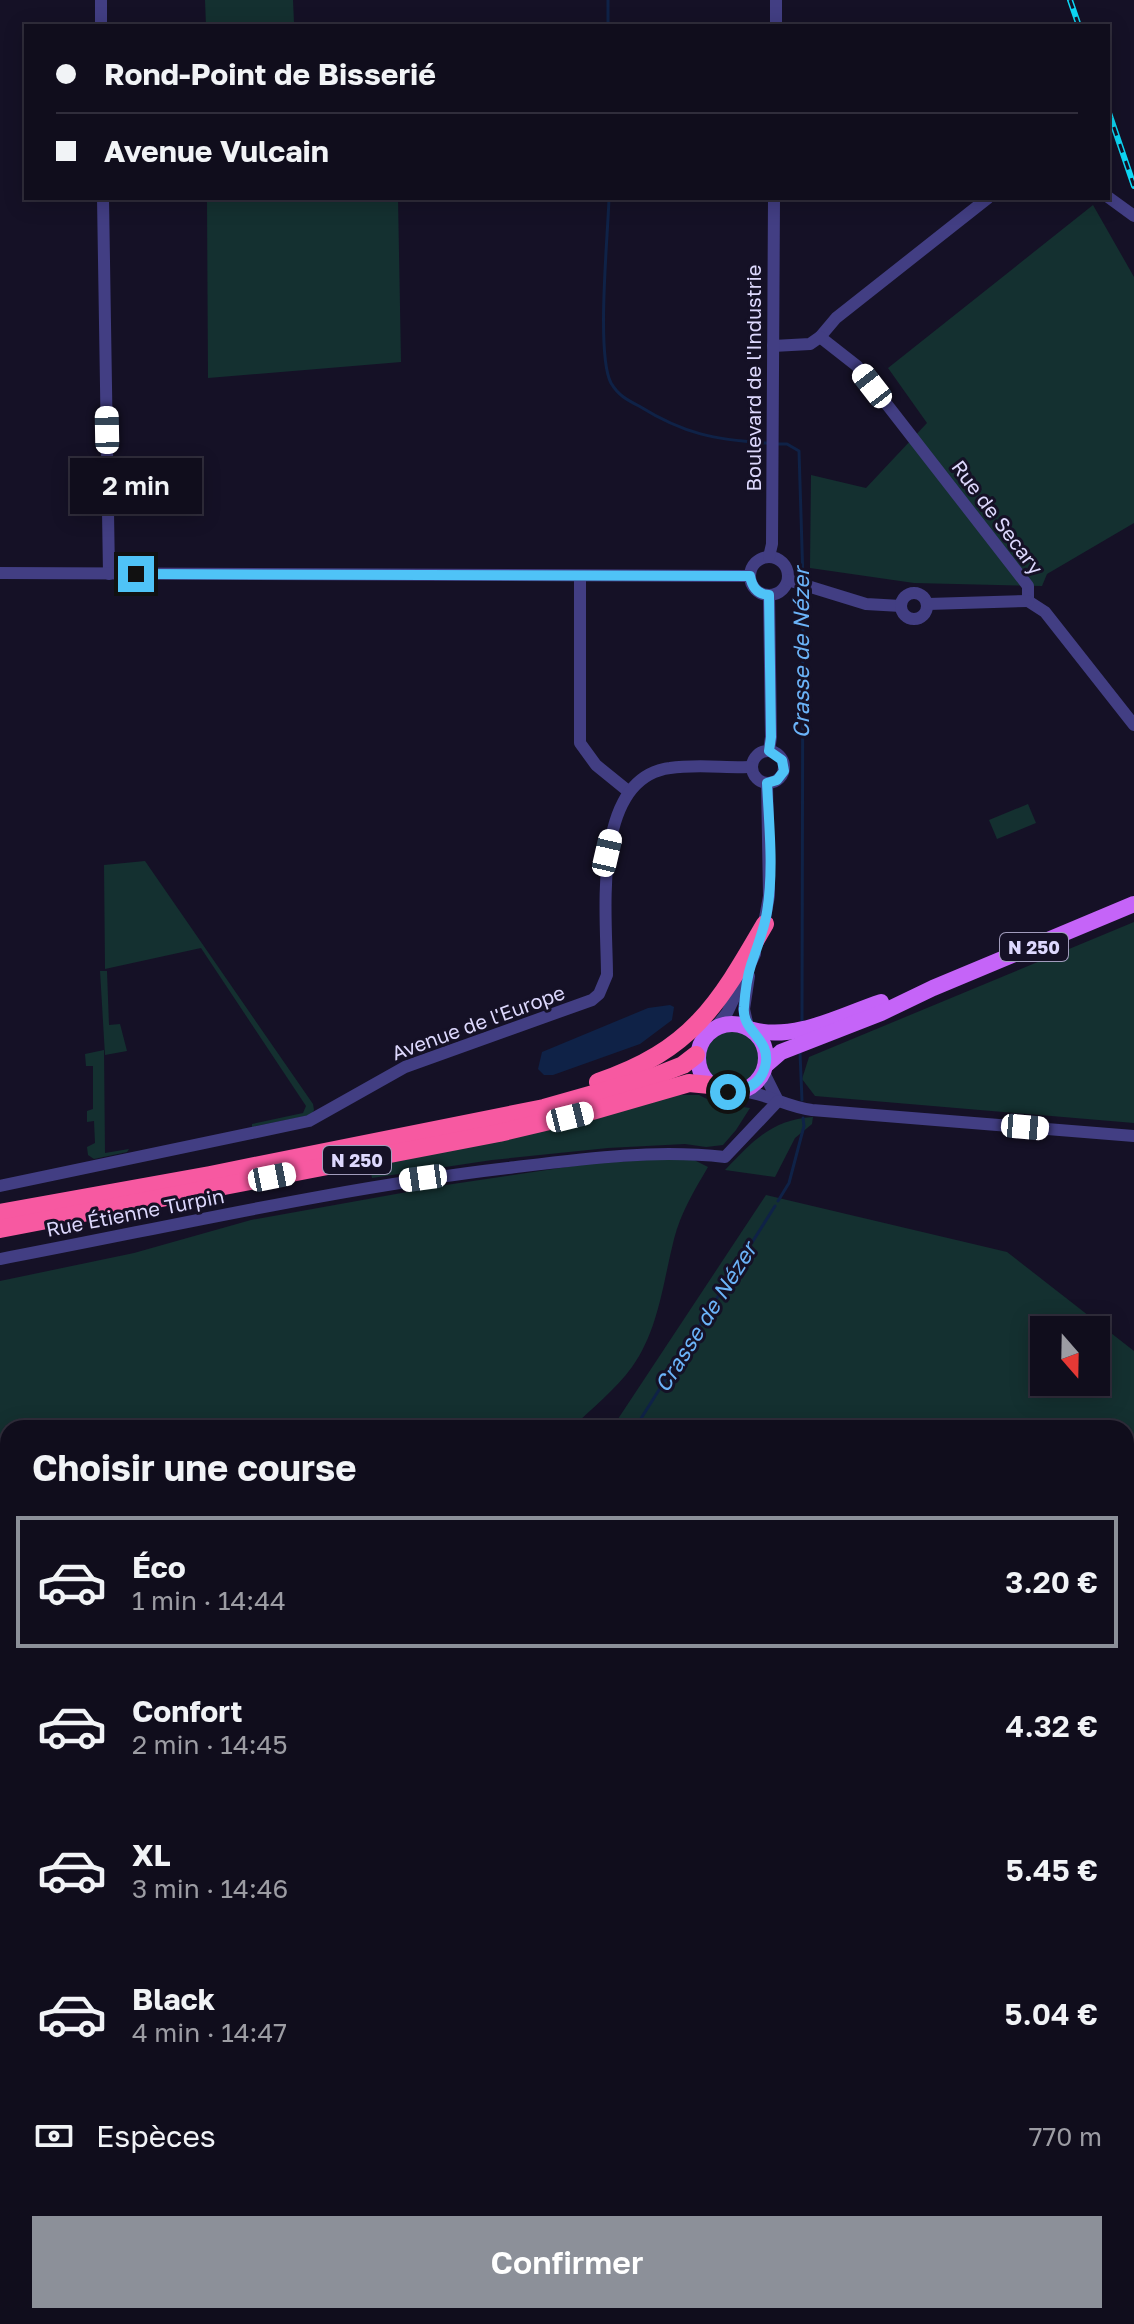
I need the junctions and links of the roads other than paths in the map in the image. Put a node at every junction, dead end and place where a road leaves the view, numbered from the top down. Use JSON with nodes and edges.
{"nodes":[{"id":1,"x":101,"y":0,"type":"edge"},
{"id":2,"x":776,"y":0,"type":"edge"},
{"id":3,"x":101,"y":24,"type":"edge"},
{"id":4,"x":776,"y":24,"type":"edge"},
{"id":5,"x":1110,"y":198,"type":"edge"},
{"id":6,"x":103,"y":200,"type":"edge"},
{"id":7,"x":774,"y":200,"type":"edge"},
{"id":8,"x":985,"y":200,"type":"edge"},
{"id":9,"x":1134,"y":216,"type":"edge"},
{"id":10,"x":820,"y":337,"type":"junction"},
{"id":11,"x":773,"y":346,"type":"junction"},
{"id":12,"x":769,"y":557,"type":"junction"},
{"id":13,"x":0,"y":573,"type":"edge"},
{"id":14,"x":109,"y":574,"type":"junction"},
{"id":15,"x":580,"y":576,"type":"junction"},
{"id":16,"x":750,"y":576,"type":"junction"},
{"id":17,"x":798,"y":583,"type":"junction"},
{"id":18,"x":769,"y":595,"type":"junction"},
{"id":19,"x":1028,"y":601,"type":"junction"},
{"id":20,"x":928,"y":604,"type":"junction"},
{"id":21,"x":901,"y":606,"type":"junction"},
{"id":22,"x":1134,"y":725,"type":"edge"},
{"id":23,"x":769,"y":751,"type":"junction"},
{"id":24,"x":751,"y":767,"type":"junction"},
{"id":25,"x":767,"y":783,"type":"junction"},
{"id":26,"x":628,"y":791,"type":"junction"},
{"id":27,"x":1134,"y":904,"type":"edge"},
{"id":28,"x":765,"y":924,"type":"junction"},
{"id":29,"x":750,"y":968,"type":"junction"},
{"id":30,"x":933,"y":988,"type":"junction"},
{"id":31,"x":715,"y":1028,"type":"junction"},
{"id":32,"x":751,"y":1029,"type":"junction"},
{"id":33,"x":696,"y":1055,"type":"junction"},
{"id":34,"x":764,"y":1068,"type":"junction"},
{"id":35,"x":710,"y":1085,"type":"junction"},
{"id":36,"x":741,"y":1091,"type":"junction"},
{"id":37,"x":778,"y":1101,"type":"junction"},
{"id":38,"x":1134,"y":1136,"type":"edge"},
{"id":39,"x":365,"y":1144,"type":"junction"},
{"id":40,"x":0,"y":1186,"type":"edge"},
{"id":41,"x":0,"y":1213,"type":"edge"},
{"id":42,"x":0,"y":1229,"type":"edge"},
{"id":43,"x":0,"y":1259,"type":"edge"}],
"edges":[{"from":1,"to":3,"type":"street"},
{"from":2,"to":4,"type":"street"},
{"from":5,"to":9,"type":"street"},
{"from":6,"to":14,"type":"street"},
{"from":7,"to":11,"type":"street","name":"Boulevard de l'Industrie"},
{"from":8,"to":10,"type":"street"},
{"from":10,"to":11,"type":"street"},
{"from":10,"to":19,"type":"street","name":"Rue de Secary"},
{"from":11,"to":12,"type":"street","name":"Boulevard de l'Industrie"},
{"from":12,"to":16,"type":"street"},
{"from":12,"to":17,"type":"street"},
{"from":13,"to":14,"type":"street"},
{"from":14,"to":15,"type":"street"},
{"from":15,"to":16,"type":"street"},
{"from":15,"to":26,"type":"street"},
{"from":16,"to":18,"type":"street"},
{"from":17,"to":18,"type":"street"},
{"from":17,"to":21,"type":"street"},
{"from":18,"to":23,"type":"street"},
{"from":19,"to":20,"type":"street"},
{"from":19,"to":22,"type":"street","name":"Rue de Secary"},
{"from":20,"to":21,"type":"street"},
{"from":20,"to":21,"type":"street"},
{"from":23,"to":24,"type":"street"},
{"from":23,"to":25,"type":"street"},
{"from":24,"to":25,"type":"street"},
{"from":24,"to":26,"type":"street"},
{"from":25,"to":28,"type":"street"},
{"from":26,"to":40,"type":"street","name":"Avenue de l'Europe"},
{"from":27,"to":30,"type":"main road","number":"N 250"},
{"from":28,"to":29,"type":"street"},
{"from":28,"to":39,"type":"highway","number":"N 250"},
{"from":29,"to":31,"type":"street"},
{"from":29,"to":32,"type":"street"},
{"from":30,"to":32,"type":"main road","number":"N 250"},
{"from":30,"to":34,"type":"main road","number":"N 250"},
{"from":31,"to":32,"type":"main road","number":"N 250"},
{"from":31,"to":33,"type":"main road","number":"N 250"},
{"from":32,"to":34,"type":"main road"},
{"from":33,"to":35,"type":"main road"},
{"from":33,"to":39,"type":"highway","number":"N 250"},
{"from":34,"to":36,"type":"main road","number":"N 250"},
{"from":34,"to":37,"type":"street"},
{"from":35,"to":36,"type":"main road","number":"N 250"},
{"from":35,"to":42,"type":"highway","number":"N 250"},
{"from":36,"to":37,"type":"street"},
{"from":37,"to":38,"type":"street"},
{"from":37,"to":43,"type":"street","name":"Rue Étienne Turpin"},
{"from":39,"to":41,"type":"highway","number":"N 250"}]}
